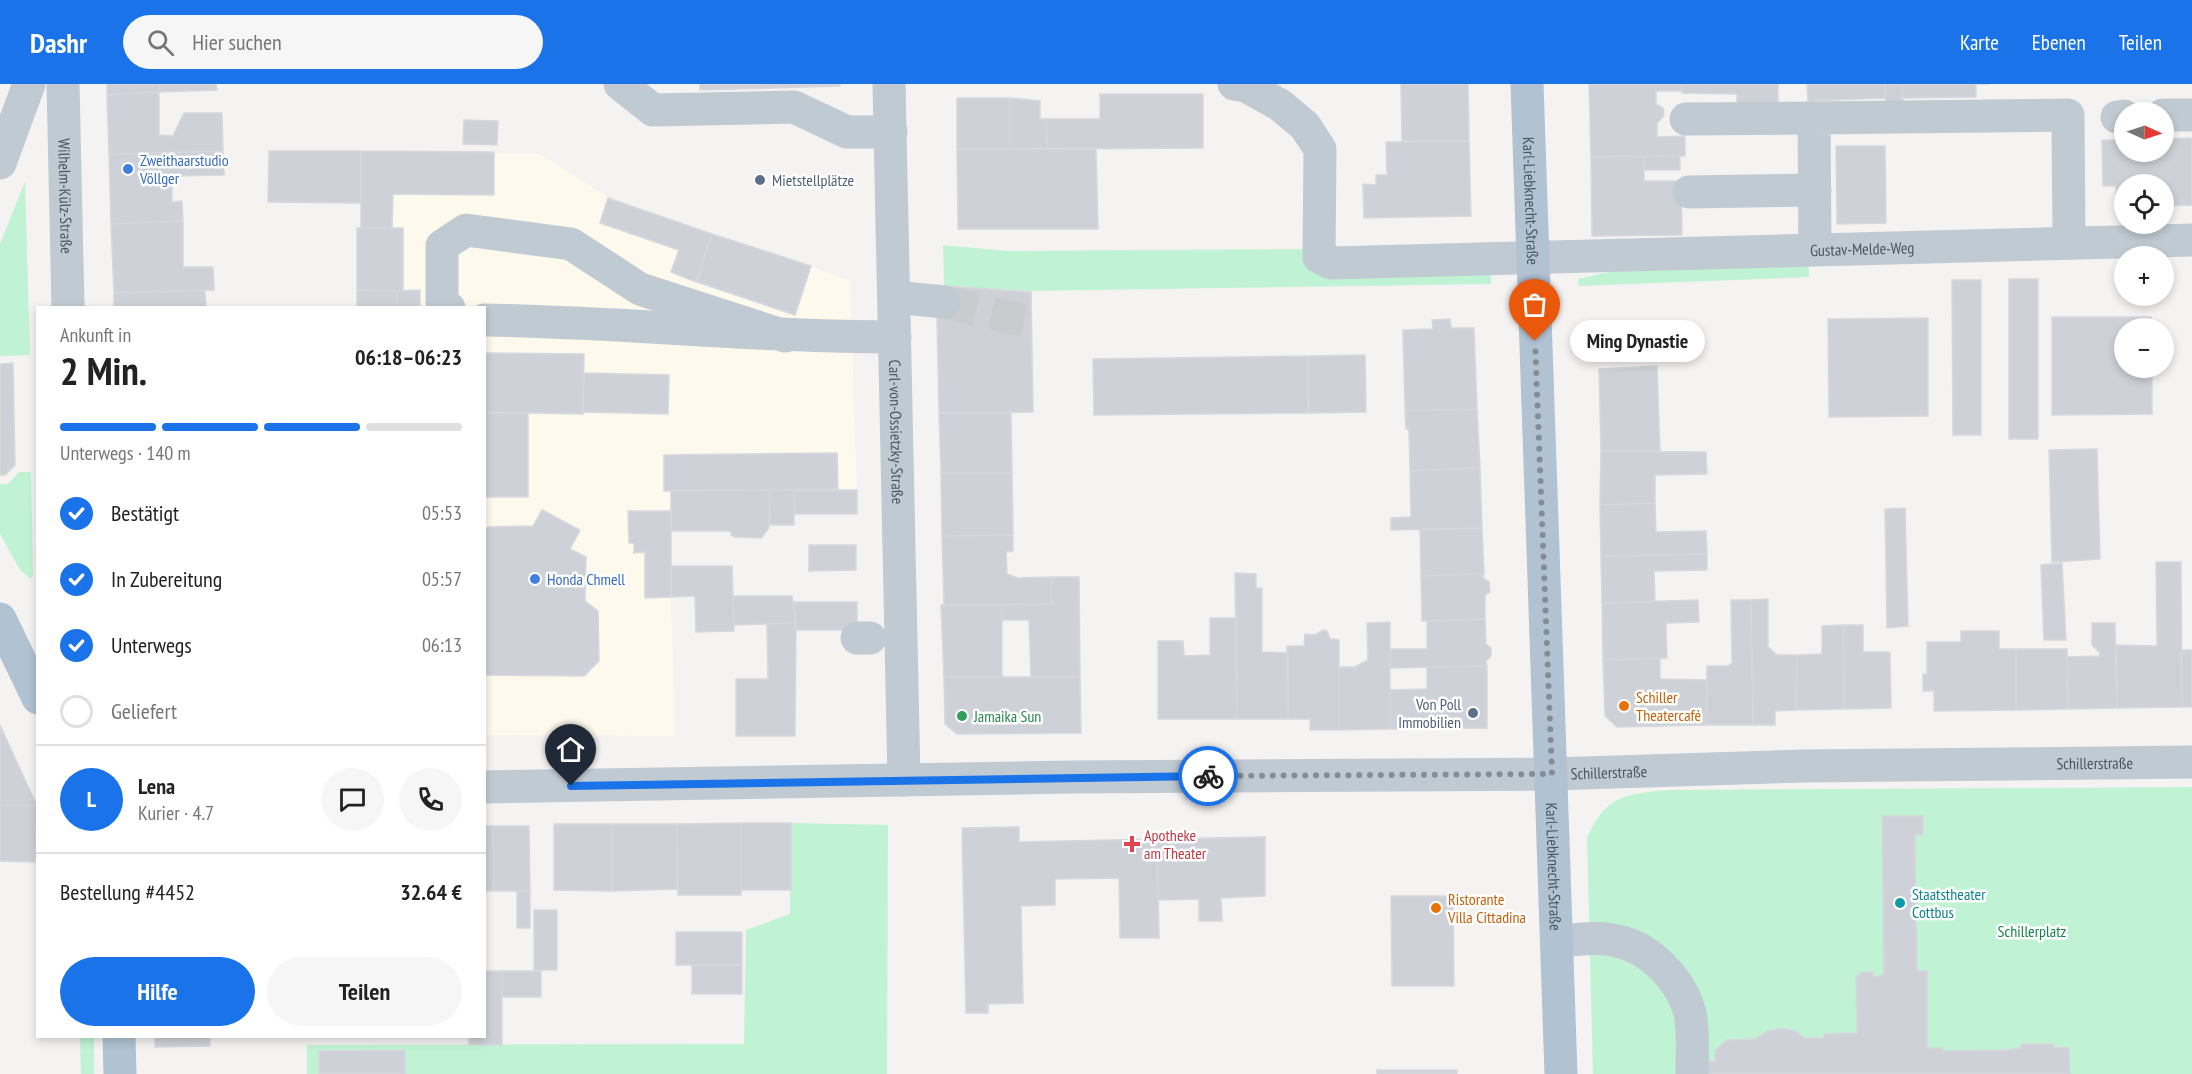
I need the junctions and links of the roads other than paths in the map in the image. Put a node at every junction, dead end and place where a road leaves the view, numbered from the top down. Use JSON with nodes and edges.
{"nodes":[{"id":1,"x":29,"y":84,"type":"edge"},
{"id":2,"x":63,"y":84,"type":"edge"},
{"id":3,"x":620,"y":84,"type":"edge"},
{"id":4,"x":889,"y":84,"type":"edge"},
{"id":5,"x":1234,"y":84,"type":"edge"},
{"id":6,"x":1527,"y":84,"type":"edge"},
{"id":7,"x":2174,"y":115,"type":"edge"},
{"id":8,"x":2192,"y":115,"type":"edge"},
{"id":9,"x":1814,"y":117,"type":"junction"},
{"id":10,"x":1686,"y":119,"type":"dead end"},
{"id":11,"x":891,"y":132,"type":"junction"},
{"id":12,"x":0,"y":163,"type":"edge"},
{"id":13,"x":1815,"y":190,"type":"junction"},
{"id":14,"x":1689,"y":192,"type":"dead end"},
{"id":15,"x":2192,"y":240,"type":"edge"},
{"id":16,"x":2069,"y":243,"type":"junction"},
{"id":17,"x":1815,"y":249,"type":"junction"},
{"id":18,"x":1532,"y":260,"type":"junction"},
{"id":19,"x":894,"y":297,"type":"junction"},
{"id":20,"x":945,"y":302,"type":"tunnel mouth"},
{"id":21,"x":68,"y":306,"type":"edge"},
{"id":22,"x":447,"y":306,"type":"edge"},
{"id":23,"x":486,"y":320,"type":"edge"},
{"id":24,"x":785,"y":336,"type":"junction"},
{"id":25,"x":895,"y":337,"type":"junction"},
{"id":26,"x":0,"y":619,"type":"edge"},
{"id":27,"x":36,"y":694,"type":"edge"},
{"id":28,"x":2192,"y":762,"type":"edge"},
{"id":29,"x":1552,"y":774,"type":"junction"},
{"id":30,"x":904,"y":780,"type":"junction"},
{"id":31,"x":486,"y":787,"type":"edge"},
{"id":32,"x":1557,"y":941,"type":"junction"},
{"id":33,"x":119,"y":1038,"type":"edge"},
{"id":34,"x":120,"y":1074,"type":"edge"},
{"id":35,"x":1561,"y":1074,"type":"edge"},
{"id":36,"x":1692,"y":1074,"type":"edge"}],
"edges":[{"from":1,"to":12,"type":"street"},
{"from":2,"to":21,"type":"street","name":"Wilhelm-Külz-Straße"},
{"from":3,"to":11,"type":"street"},
{"from":4,"to":11,"type":"street","name":"Carl-von-Ossietzky-Straße"},
{"from":5,"to":18,"type":"street","name":"Gustav-Melde-Weg"},
{"from":6,"to":18,"type":"main road","name":"Karl-Liebknecht-Straße"},
{"from":7,"to":8,"type":"street"},
{"from":9,"to":10,"type":"street"},
{"from":9,"to":13,"type":"street"},
{"from":9,"to":16,"type":"street"},
{"from":11,"to":19,"type":"street","name":"Carl-von-Ossietzky-Straße"},
{"from":13,"to":14,"type":"street"},
{"from":13,"to":17,"type":"street"},
{"from":15,"to":16,"type":"street","name":"Gustav-Melde-Weg"},
{"from":16,"to":17,"type":"street","name":"Gustav-Melde-Weg"},
{"from":17,"to":18,"type":"street","name":"Gustav-Melde-Weg"},
{"from":18,"to":29,"type":"main road","name":"Karl-Liebknecht-Straße"},
{"from":19,"to":20,"type":"street"},
{"from":19,"to":25,"type":"street","name":"Carl-von-Ossietzky-Straße"},
{"from":22,"to":24,"type":"street"},
{"from":23,"to":24,"type":"street"},
{"from":24,"to":25,"type":"street"},
{"from":25,"to":30,"type":"street","name":"Carl-von-Ossietzky-Straße"},
{"from":26,"to":27,"type":"main road"},
{"from":28,"to":29,"type":"street","name":"Schillerstraße"},
{"from":29,"to":30,"type":"street","name":"Schillerstraße"},
{"from":29,"to":32,"type":"main road","name":"Karl-Liebknecht-Straße"},
{"from":30,"to":31,"type":"street","name":"Schillerstraße"},
{"from":32,"to":35,"type":"main road","name":"Karl-Liebknecht-Straße"},
{"from":32,"to":36,"type":"street"},
{"from":33,"to":34,"type":"main road"}]}
